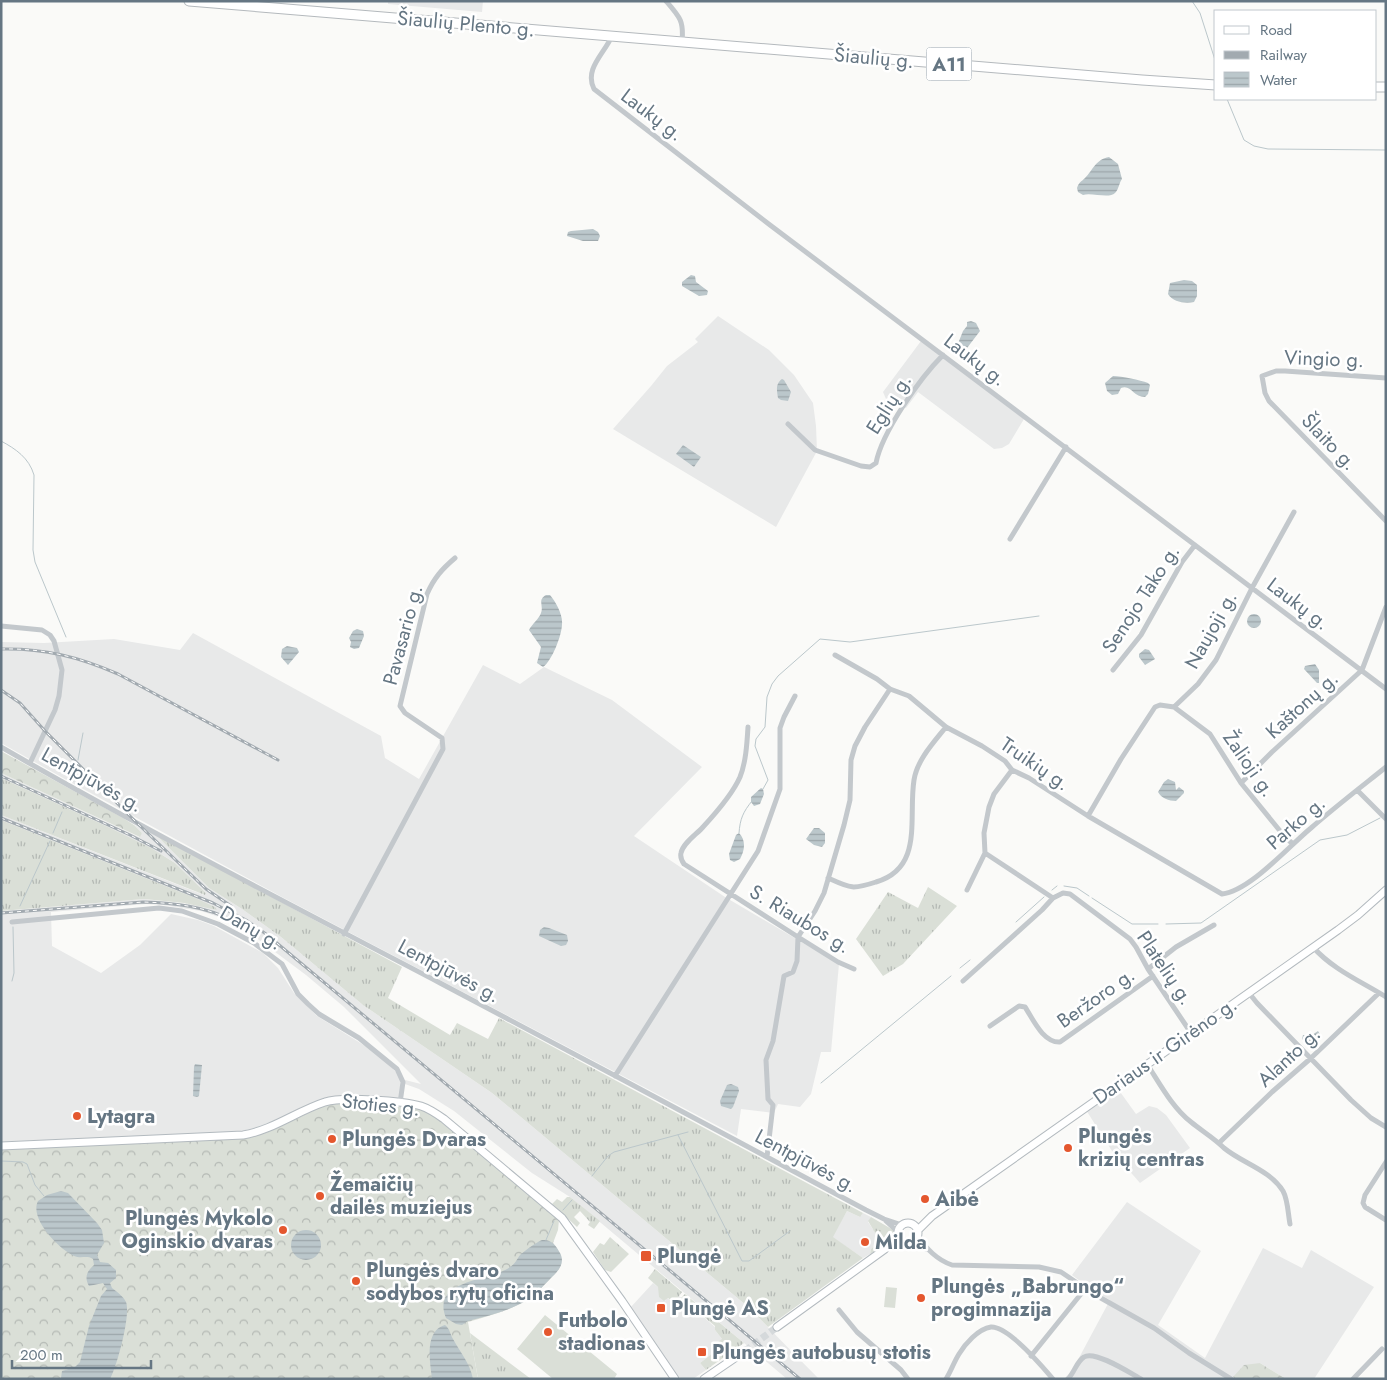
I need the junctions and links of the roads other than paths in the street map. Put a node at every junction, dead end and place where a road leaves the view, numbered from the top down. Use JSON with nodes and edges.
{"nodes":[{"id":1,"x":189,"y":1,"type":"edge"},
{"id":2,"x":666,"y":1,"type":"edge"},
{"id":3,"x":612,"y":36,"type":"junction"},
{"id":4,"x":682,"y":42,"type":"junction"},
{"id":5,"x":1214,"y":85,"type":"edge"},
{"id":6,"x":943,"y":355,"type":"junction"},
{"id":7,"x":1262,"y":376,"type":"joint"},
{"id":8,"x":1386,"y":378,"type":"edge"},
{"id":9,"x":788,"y":424,"type":"dead end"},
{"id":10,"x":1066,"y":447,"type":"junction"},
{"id":11,"x":1294,"y":512,"type":"dead end"},
{"id":12,"x":1386,"y":521,"type":"edge"},
{"id":13,"x":1010,"y":539,"type":"dead end"},
{"id":14,"x":1195,"y":545,"type":"junction"},
{"id":15,"x":455,"y":558,"type":"dead end"},
{"id":16,"x":1252,"y":588,"type":"junction"},
{"id":17,"x":1386,"y":606,"type":"edge"},
{"id":18,"x":1,"y":626,"type":"edge"},
{"id":19,"x":835,"y":655,"type":"dead end"},
{"id":20,"x":1113,"y":670,"type":"dead end"},
{"id":21,"x":1362,"y":670,"type":"junction"},
{"id":22,"x":890,"y":689,"type":"junction"},
{"id":23,"x":1386,"y":689,"type":"edge"},
{"id":24,"x":795,"y":696,"type":"dead end"},
{"id":25,"x":1174,"y":707,"type":"junction"},
{"id":26,"x":748,"y":727,"type":"dead end"},
{"id":27,"x":946,"y":727,"type":"junction"},
{"id":28,"x":1,"y":746,"type":"edge"},
{"id":29,"x":30,"y":764,"type":"junction"},
{"id":30,"x":1386,"y":767,"type":"edge"},
{"id":31,"x":1012,"y":770,"type":"junction"},
{"id":32,"x":1241,"y":783,"type":"junction"},
{"id":33,"x":1358,"y":791,"type":"junction"},
{"id":34,"x":1088,"y":816,"type":"junction"},
{"id":35,"x":1386,"y":819,"type":"edge"},
{"id":36,"x":1293,"y":844,"type":"junction"},
{"id":37,"x":985,"y":852,"type":"junction"},
{"id":38,"x":828,"y":878,"type":"junction"},
{"id":39,"x":966,"y":890,"type":"dead end"},
{"id":40,"x":1386,"y":890,"type":"edge"},
{"id":41,"x":1222,"y":894,"type":"joint"},
{"id":42,"x":731,"y":895,"type":"junction"},
{"id":43,"x":1053,"y":898,"type":"junction"},
{"id":44,"x":12,"y":922,"type":"dead end"},
{"id":45,"x":1214,"y":925,"type":"dead end"},
{"id":46,"x":344,"y":934,"type":"junction"},
{"id":47,"x":798,"y":937,"type":"junction"},
{"id":48,"x":1313,"y":947,"type":"junction"},
{"id":49,"x":854,"y":969,"type":"dead end"},
{"id":50,"x":1148,"y":969,"type":"junction"},
{"id":51,"x":1153,"y":976,"type":"junction"},
{"id":52,"x":963,"y":981,"type":"dead end"},
{"id":53,"x":1249,"y":993,"type":"junction"},
{"id":54,"x":1379,"y":993,"type":"junction"},
{"id":55,"x":1386,"y":997,"type":"edge"},
{"id":56,"x":990,"y":1026,"type":"dead end"},
{"id":57,"x":1191,"y":1033,"type":"junction"},
{"id":58,"x":1310,"y":1059,"type":"junction"},
{"id":59,"x":1147,"y":1064,"type":"junction"},
{"id":60,"x":614,"y":1076,"type":"junction"},
{"id":61,"x":400,"y":1104,"type":"junction"},
{"id":62,"x":1386,"y":1128,"type":"edge"},
{"id":63,"x":1220,"y":1142,"type":"junction"},
{"id":64,"x":1,"y":1146,"type":"edge"},
{"id":65,"x":766,"y":1157,"type":"junction"},
{"id":66,"x":1386,"y":1162,"type":"edge"},
{"id":67,"x":884,"y":1219,"type":"junction"},
{"id":68,"x":1386,"y":1220,"type":"edge"},
{"id":69,"x":902,"y":1224,"type":"junction"},
{"id":70,"x":1290,"y":1224,"type":"dead end"},
{"id":71,"x":898,"y":1233,"type":"junction"},
{"id":72,"x":915,"y":1233,"type":"junction"},
{"id":73,"x":902,"y":1242,"type":"junction"},
{"id":74,"x":885,"y":1249,"type":"junction"},
{"id":75,"x":1085,"y":1288,"type":"junction"},
{"id":76,"x":839,"y":1310,"type":"dead end"},
{"id":77,"x":777,"y":1327,"type":"tunnel mouth"},
{"id":78,"x":1382,"y":1349,"type":"dead end"},
{"id":79,"x":745,"y":1351,"type":"tunnel mouth"},
{"id":80,"x":1031,"y":1356,"type":"junction"},
{"id":81,"x":674,"y":1379,"type":"edge"},
{"id":82,"x":704,"y":1379,"type":"edge"},
{"id":83,"x":908,"y":1379,"type":"edge"},
{"id":84,"x":946,"y":1379,"type":"edge"},
{"id":85,"x":1053,"y":1379,"type":"edge"},
{"id":86,"x":1068,"y":1379,"type":"edge"},
{"id":87,"x":1141,"y":1379,"type":"edge"},
{"id":88,"x":1231,"y":1379,"type":"edge"},
{"id":89,"x":1354,"y":1379,"type":"edge"}],
"edges":[{"from":1,"to":3,"type":"highway","name":"Šiaulių Plento g.","number":"A11"},
{"from":2,"to":4,"type":"street"},
{"from":3,"to":4,"type":"highway","name":"Šiaulių Plento g.","number":"A11"},
{"from":3,"to":6,"type":"street","name":"Laukų g."},
{"from":4,"to":5,"type":"highway","name":"Šiaulių g.","number":"A11"},
{"from":6,"to":9,"type":"street","name":"Eglių g."},
{"from":6,"to":10,"type":"street","name":"Laukų g."},
{"from":7,"to":8,"type":"street","name":"Vingio g."},
{"from":7,"to":12,"type":"street","name":"Šlaito g."},
{"from":10,"to":13,"type":"street"},
{"from":10,"to":14,"type":"street","name":"Laukų g."},
{"from":11,"to":16,"type":"street","name":"Naujoji g."},
{"from":14,"to":16,"type":"street","name":"Laukų g."},
{"from":14,"to":20,"type":"street","name":"Senojo Tako g."},
{"from":15,"to":46,"type":"street","name":"Pavasario g."},
{"from":16,"to":21,"type":"street","name":"Laukų g."},
{"from":16,"to":25,"type":"street","name":"Naujoji g."},
{"from":17,"to":21,"type":"street"},
{"from":18,"to":29,"type":"street"},
{"from":19,"to":22,"type":"street","name":"Truikių g."},
{"from":21,"to":23,"type":"street","name":"Laukų g."},
{"from":21,"to":32,"type":"street","name":"Kaštonų g."},
{"from":22,"to":27,"type":"street","name":"Truikių g."},
{"from":22,"to":38,"type":"street"},
{"from":24,"to":42,"type":"street"},
{"from":25,"to":32,"type":"street","name":"Žalioji g."},
{"from":25,"to":34,"type":"street"},
{"from":26,"to":42,"type":"street","name":"S. Riaubos g."},
{"from":27,"to":31,"type":"street","name":"Truikių g."},
{"from":27,"to":38,"type":"street"},
{"from":28,"to":29,"type":"street","name":"Lentpjūvės g."},
{"from":29,"to":46,"type":"street","name":"Lentpjūvės g."},
{"from":30,"to":33,"type":"street","name":"Parko g."},
{"from":31,"to":34,"type":"street","name":"Truikių g."},
{"from":31,"to":37,"type":"street"},
{"from":32,"to":36,"type":"street","name":"Žalioji g."},
{"from":33,"to":35,"type":"street"},
{"from":33,"to":36,"type":"street","name":"Parko g."},
{"from":34,"to":41,"type":"street","name":"Truikių g."},
{"from":36,"to":41,"type":"street","name":"Parko g."},
{"from":37,"to":39,"type":"street"},
{"from":37,"to":43,"type":"street"},
{"from":38,"to":47,"type":"street"},
{"from":40,"to":48,"type":"main road","name":"Dariaus ir Girėno g."},
{"from":42,"to":47,"type":"street","name":"S. Riaubos g."},
{"from":42,"to":60,"type":"street"},
{"from":43,"to":50,"type":"street","name":"Platelių g."},
{"from":43,"to":52,"type":"street"},
{"from":44,"to":61,"type":"street","name":"Danų g."},
{"from":45,"to":50,"type":"street","name":"Beržoro g."},
{"from":46,"to":60,"type":"street","name":"Lentpjūvės g."},
{"from":47,"to":49,"type":"street","name":"S. Riaubos g."},
{"from":47,"to":65,"type":"street"},
{"from":48,"to":53,"type":"main road","name":"Dariaus ir Girėno g."},
{"from":48,"to":54,"type":"street"},
{"from":50,"to":51,"type":"street","name":"Platelių g."},
{"from":51,"to":56,"type":"street","name":"Beržoro g."},
{"from":51,"to":57,"type":"street","name":"Platelių g."},
{"from":53,"to":57,"type":"main road","name":"Dariaus ir Girėno g."},
{"from":53,"to":58,"type":"street"},
{"from":54,"to":55,"type":"street"},
{"from":54,"to":58,"type":"street","name":"Alanto g."},
{"from":57,"to":59,"type":"main road","name":"Dariaus ir Girėno g."},
{"from":58,"to":62,"type":"street"},
{"from":58,"to":63,"type":"street","name":"Alanto g."},
{"from":59,"to":63,"type":"street"},
{"from":59,"to":72,"type":"main road","name":"Dariaus ir Girėno g."},
{"from":60,"to":65,"type":"street","name":"Lentpjūvės g."},
{"from":61,"to":64,"type":"main road","name":"Stoties g."},
{"from":61,"to":81,"type":"main road","name":"Stoties g."},
{"from":63,"to":70,"type":"street"},
{"from":65,"to":67,"type":"street","name":"Lentpjūvės g."},
{"from":66,"to":68,"type":"street"},
{"from":67,"to":69,"type":"street","name":"Lentpjūvės g."},
{"from":67,"to":71,"type":"street","name":"Lentpjūvės g."},
{"from":69,"to":71,"type":"main road","name":"Dariaus ir Girėno g."},
{"from":69,"to":72,"type":"main road","name":"Dariaus ir Girėno g."},
{"from":71,"to":73,"type":"main road"},
{"from":71,"to":74,"type":"main road","name":"Dariaus ir Girėno g."},
{"from":72,"to":73,"type":"main road","name":"Dariaus ir Girėno g."},
{"from":72,"to":75,"type":"street"},
{"from":73,"to":74,"type":"main road","name":"Dariaus ir Girėno g."},
{"from":74,"to":77,"type":"main road","name":"Dariaus ir Girėno g."},
{"from":75,"to":80,"type":"street"},
{"from":75,"to":88,"type":"street"},
{"from":76,"to":83,"type":"street"},
{"from":78,"to":89,"type":"street"},
{"from":79,"to":82,"type":"main road"},
{"from":80,"to":84,"type":"street"},
{"from":80,"to":85,"type":"street"},
{"from":86,"to":87,"type":"street"}]}
